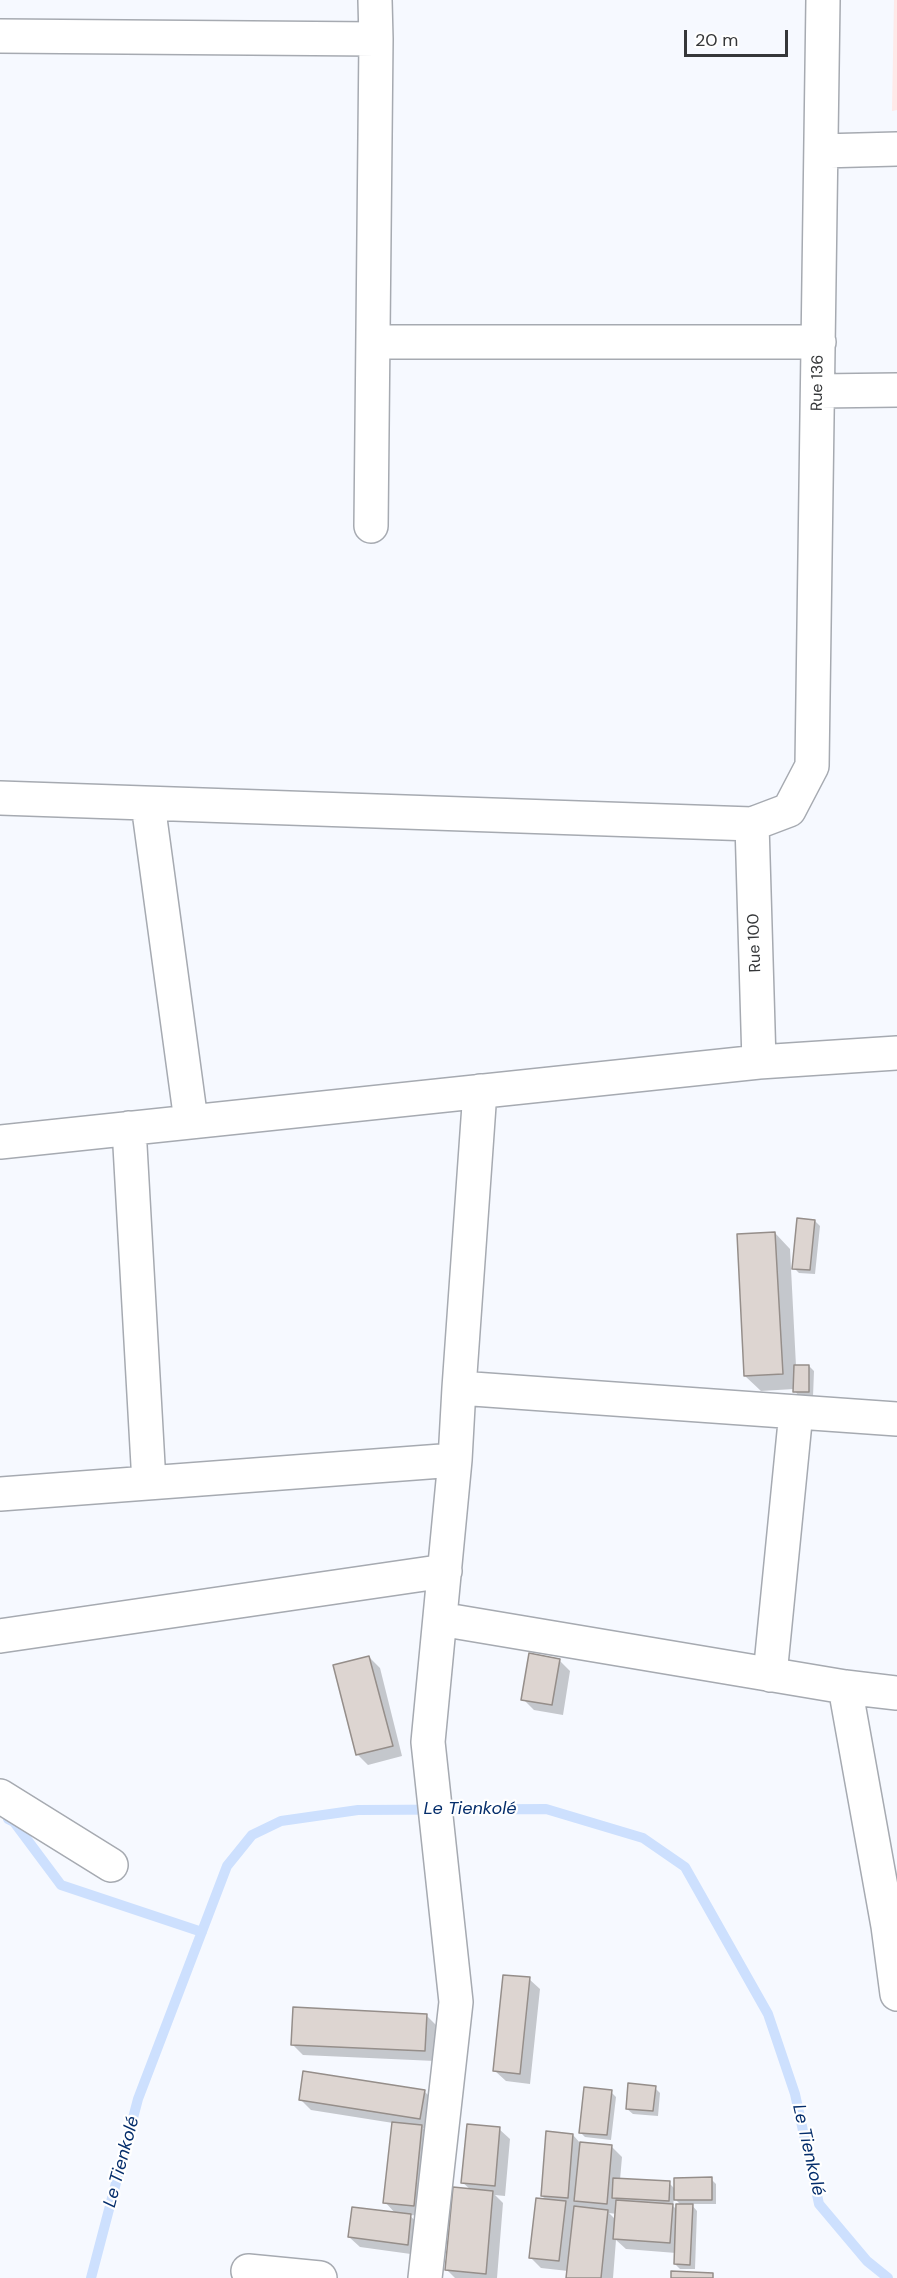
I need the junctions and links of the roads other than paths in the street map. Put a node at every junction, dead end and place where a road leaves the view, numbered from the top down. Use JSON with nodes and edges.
{"nodes":[{"id":1,"x":375,"y":0,"type":"edge"},
{"id":2,"x":823,"y":0,"type":"edge"},
{"id":3,"x":0,"y":36,"type":"edge"},
{"id":4,"x":376,"y":39,"type":"junction"},
{"id":5,"x":897,"y":149,"type":"edge"},
{"id":6,"x":821,"y":151,"type":"junction"},
{"id":7,"x":373,"y":342,"type":"junction"},
{"id":8,"x":819,"y":342,"type":"junction"},
{"id":9,"x":897,"y":390,"type":"edge"},
{"id":10,"x":818,"y":391,"type":"junction"},
{"id":11,"x":370,"y":526,"type":"dead end"},
{"id":12,"x":0,"y":798,"type":"edge"},
{"id":13,"x":148,"y":804,"type":"junction"},
{"id":14,"x":752,"y":824,"type":"junction"},
{"id":15,"x":897,"y":1053,"type":"edge"},
{"id":16,"x":759,"y":1062,"type":"junction"},
{"id":17,"x":480,"y":1091,"type":"junction"},
{"id":18,"x":191,"y":1121,"type":"junction"},
{"id":19,"x":129,"y":1128,"type":"junction"},
{"id":20,"x":0,"y":1142,"type":"edge"},
{"id":21,"x":459,"y":1388,"type":"junction"},
{"id":22,"x":796,"y":1412,"type":"junction"},
{"id":23,"x":897,"y":1419,"type":"edge"},
{"id":24,"x":455,"y":1460,"type":"junction"},
{"id":25,"x":149,"y":1483,"type":"junction"},
{"id":26,"x":0,"y":1494,"type":"edge"},
{"id":27,"x":445,"y":1571,"type":"junction"},
{"id":28,"x":440,"y":1619,"type":"junction"},
{"id":29,"x":0,"y":1636,"type":"edge"},
{"id":30,"x":770,"y":1675,"type":"junction"},
{"id":31,"x":845,"y":1687,"type":"junction"},
{"id":32,"x":897,"y":1693,"type":"edge"},
{"id":33,"x":0,"y":1796,"type":"edge"},
{"id":34,"x":111,"y":1864,"type":"dead end"},
{"id":35,"x":892,"y":1926,"type":"edge"},
{"id":36,"x":897,"y":1994,"type":"edge"},
{"id":37,"x":248,"y":2271,"type":"dead end"},
{"id":38,"x":320,"y":2278,"type":"edge"},
{"id":39,"x":425,"y":2278,"type":"edge"}],
"edges":[{"from":1,"to":4,"type":"street"},
{"from":2,"to":6,"type":"street","name":"Rue 136"},
{"from":3,"to":4,"type":"street"},
{"from":4,"to":7,"type":"street"},
{"from":5,"to":6,"type":"street"},
{"from":6,"to":8,"type":"street","name":"Rue 136"},
{"from":7,"to":8,"type":"street"},
{"from":7,"to":11,"type":"street"},
{"from":8,"to":10,"type":"street","name":"Rue 136"},
{"from":9,"to":10,"type":"street"},
{"from":10,"to":14,"type":"street","name":"Rue 136"},
{"from":12,"to":13,"type":"street"},
{"from":13,"to":14,"type":"street"},
{"from":13,"to":18,"type":"street"},
{"from":14,"to":16,"type":"street","name":"Rue 100"},
{"from":15,"to":16,"type":"street"},
{"from":16,"to":17,"type":"street"},
{"from":17,"to":18,"type":"street"},
{"from":17,"to":21,"type":"street"},
{"from":18,"to":19,"type":"street"},
{"from":19,"to":20,"type":"street"},
{"from":19,"to":25,"type":"street"},
{"from":21,"to":22,"type":"street"},
{"from":21,"to":24,"type":"street"},
{"from":22,"to":23,"type":"street"},
{"from":22,"to":30,"type":"street"},
{"from":24,"to":25,"type":"street"},
{"from":24,"to":27,"type":"street"},
{"from":25,"to":26,"type":"street"},
{"from":27,"to":28,"type":"street"},
{"from":27,"to":29,"type":"street"},
{"from":28,"to":30,"type":"street"},
{"from":28,"to":39,"type":"street"},
{"from":30,"to":31,"type":"street"},
{"from":31,"to":32,"type":"street"},
{"from":31,"to":35,"type":"street"},
{"from":33,"to":34,"type":"street"},
{"from":35,"to":36,"type":"street"},
{"from":37,"to":38,"type":"street"}]}
